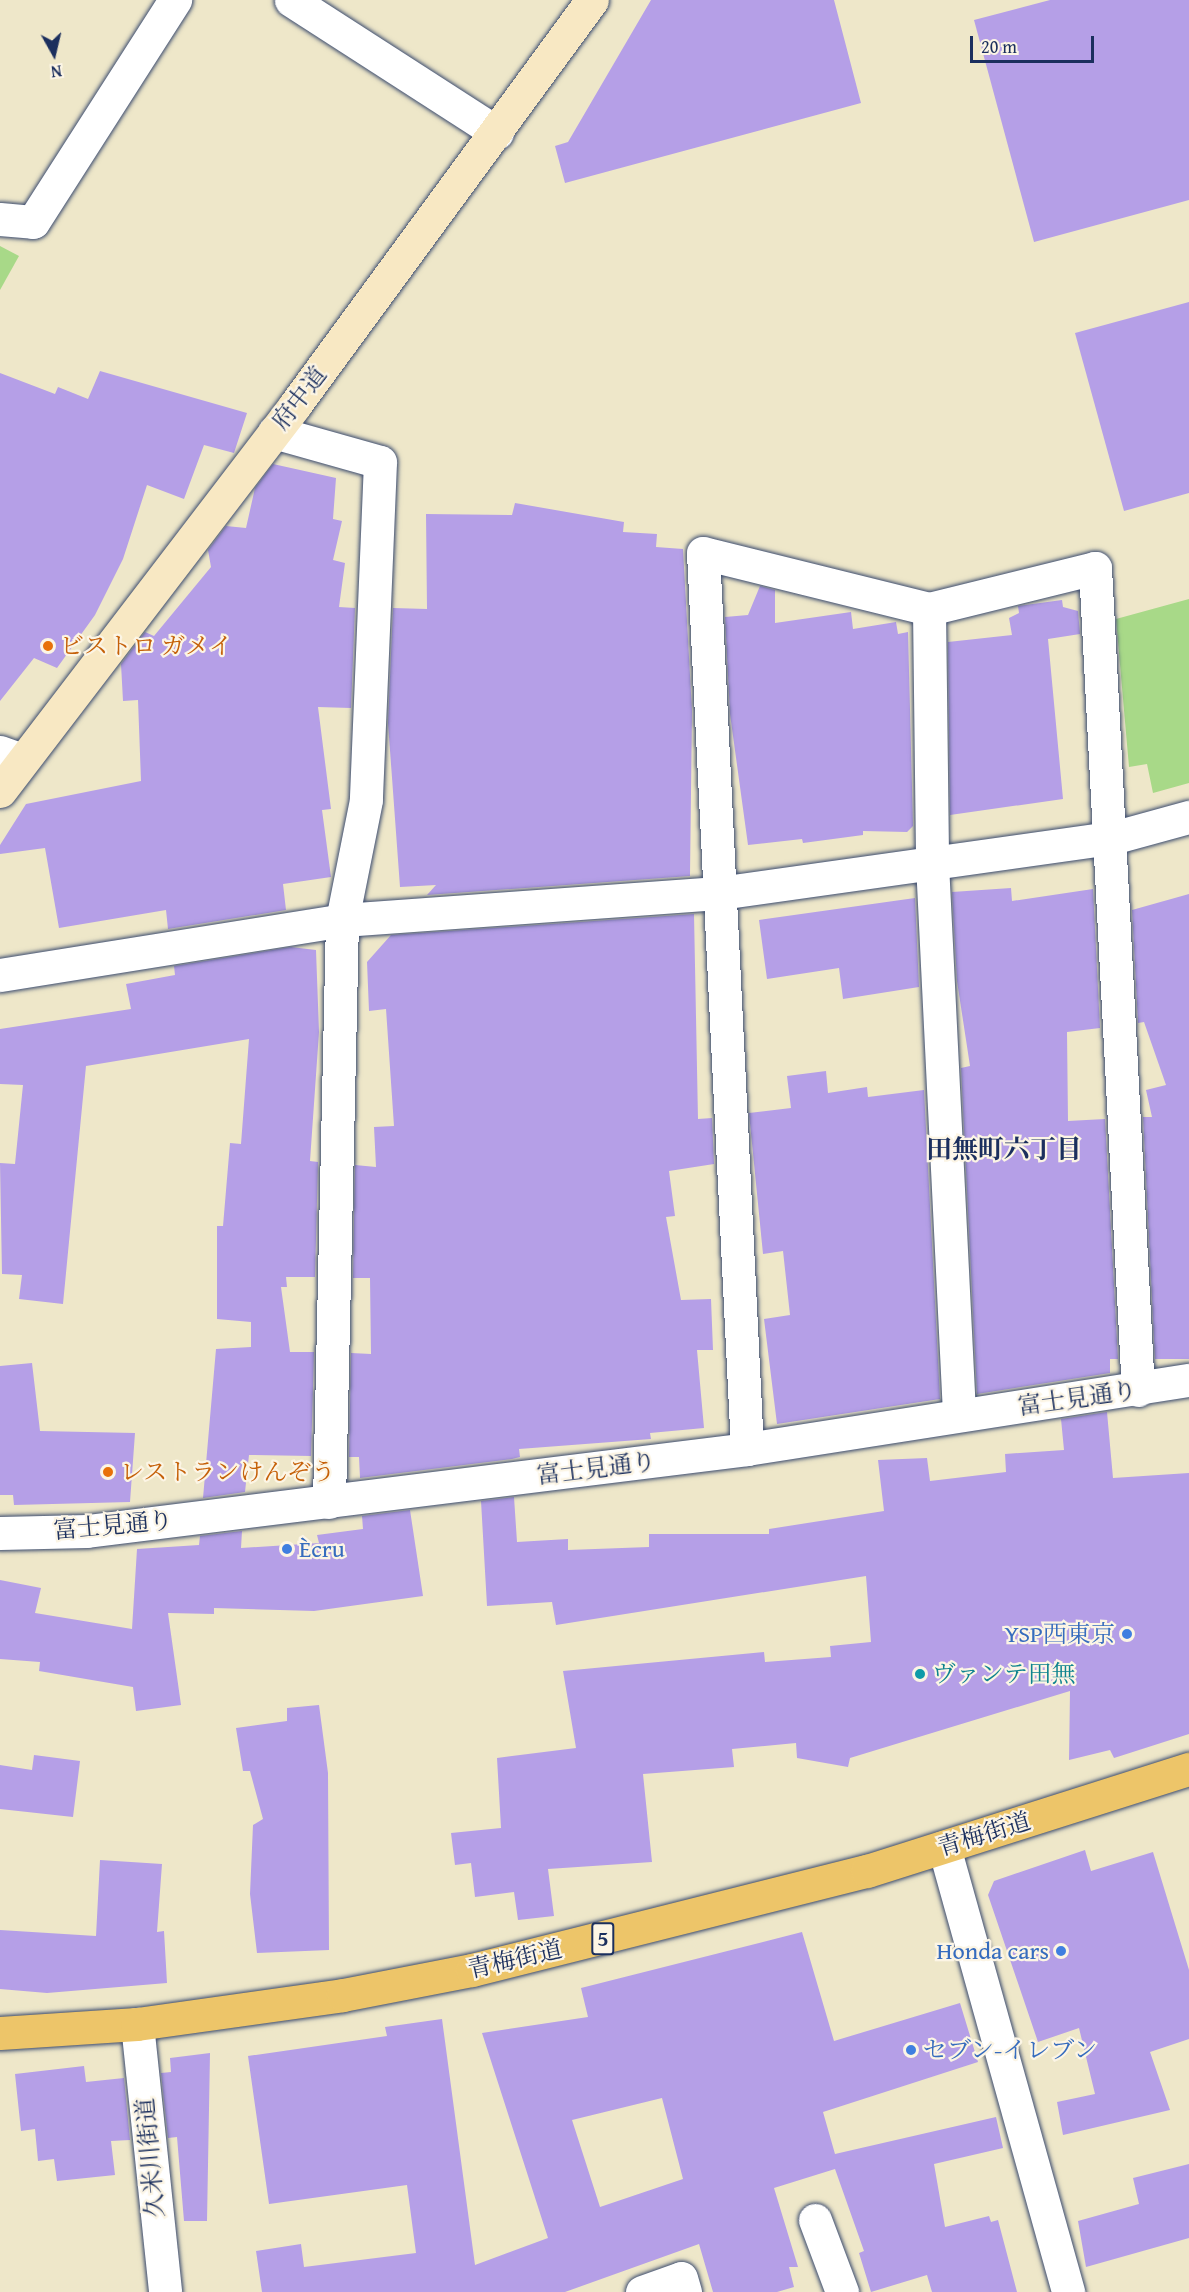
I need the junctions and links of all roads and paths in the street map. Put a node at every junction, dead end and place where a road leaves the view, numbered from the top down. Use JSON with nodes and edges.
{"nodes":[{"id":1,"x":176,"y":0,"type":"edge"},
{"id":2,"x":291,"y":0,"type":"edge"},
{"id":3,"x":592,"y":0,"type":"edge"},
{"id":4,"x":497,"y":134,"type":"junction"},
{"id":5,"x":0,"y":219,"type":"edge"},
{"id":6,"x":274,"y":432,"type":"junction"},
{"id":7,"x":929,"y":609,"type":"junction"},
{"id":8,"x":10,"y":756,"type":"edge"},
{"id":9,"x":0,"y":791,"type":"edge"},
{"id":10,"x":1189,"y":817,"type":"edge"},
{"id":11,"x":1112,"y":838,"type":"junction"},
{"id":12,"x":932,"y":863,"type":"junction"},
{"id":13,"x":719,"y":893,"type":"junction"},
{"id":14,"x":342,"y":920,"type":"junction"},
{"id":15,"x":0,"y":975,"type":"edge"},
{"id":16,"x":1189,"y":1380,"type":"edge"},
{"id":17,"x":1138,"y":1390,"type":"junction"},
{"id":18,"x":959,"y":1413,"type":"junction"},
{"id":19,"x":747,"y":1449,"type":"junction"},
{"id":20,"x":329,"y":1502,"type":"junction"},
{"id":21,"x":0,"y":1533,"type":"edge"},
{"id":22,"x":1189,"y":1769,"type":"edge"},
{"id":23,"x":944,"y":1847,"type":"junction"},
{"id":24,"x":137,"y":2024,"type":"junction"},
{"id":25,"x":0,"y":2033,"type":"edge"},
{"id":26,"x":815,"y":2220,"type":"dead end"},
{"id":27,"x":165,"y":2292,"type":"edge"},
{"id":28,"x":642,"y":2292,"type":"edge"},
{"id":29,"x":685,"y":2292,"type":"edge"},
{"id":30,"x":842,"y":2292,"type":"edge"},
{"id":31,"x":1068,"y":2292,"type":"edge"}],
"edges":[{"from":1,"to":5,"type":"street"},
{"from":2,"to":4,"type":"street"},
{"from":3,"to":4,"type":"street","name":"府中道"},
{"from":4,"to":6,"type":"street","name":"府中道"},
{"from":6,"to":8,"type":"street","name":"府中道"},
{"from":6,"to":14,"type":"street"},
{"from":7,"to":11,"type":"street"},
{"from":7,"to":12,"type":"street"},
{"from":7,"to":13,"type":"street"},
{"from":8,"to":9,"type":"street","name":"府中道"},
{"from":10,"to":11,"type":"street"},
{"from":11,"to":12,"type":"street"},
{"from":11,"to":17,"type":"street"},
{"from":12,"to":13,"type":"street"},
{"from":12,"to":18,"type":"street"},
{"from":13,"to":14,"type":"street"},
{"from":13,"to":19,"type":"street"},
{"from":14,"to":15,"type":"street"},
{"from":14,"to":20,"type":"street"},
{"from":16,"to":17,"type":"street","name":"富士見通り"},
{"from":17,"to":18,"type":"street","name":"富士見通り"},
{"from":18,"to":19,"type":"street","name":"富士見通り"},
{"from":19,"to":20,"type":"street","name":"富士見通り"},
{"from":20,"to":21,"type":"street","name":"富士見通り"},
{"from":22,"to":23,"type":"main road","name":"青梅街道","number":"5"},
{"from":23,"to":24,"type":"main road","name":"青梅街道","number":"5"},
{"from":23,"to":31,"type":"street"},
{"from":24,"to":25,"type":"main road","name":"青梅街道","number":"5"},
{"from":24,"to":27,"type":"street","name":"久米川街道"},
{"from":26,"to":30,"type":"street"},
{"from":28,"to":29,"type":"street"}]}
